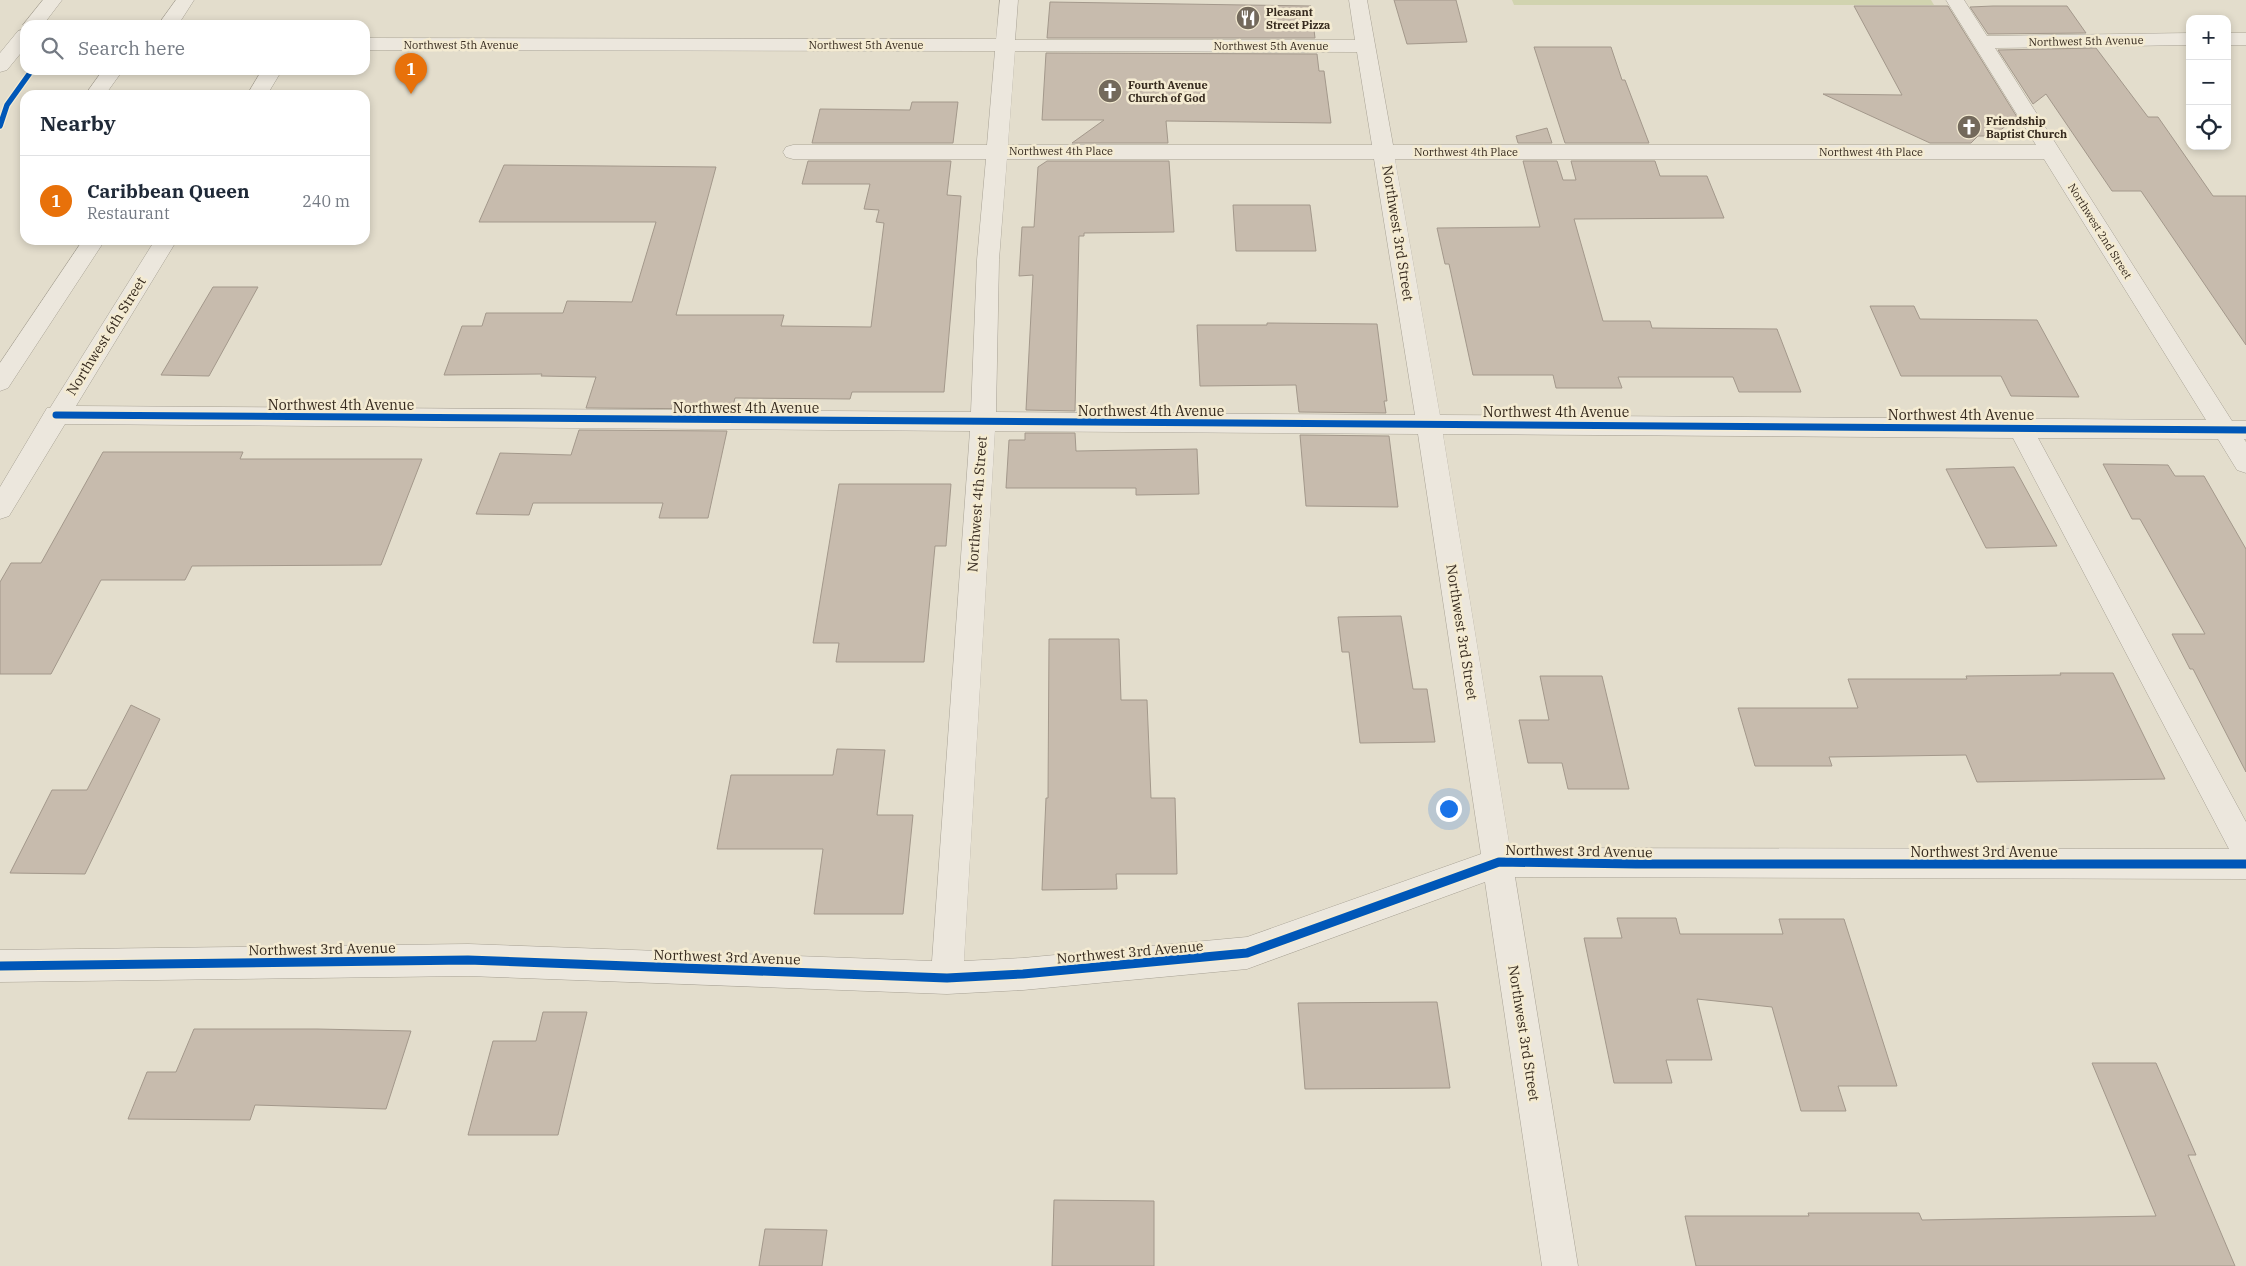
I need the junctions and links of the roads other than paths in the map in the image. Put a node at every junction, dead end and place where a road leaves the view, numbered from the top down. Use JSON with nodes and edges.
{"nodes":[{"id":1,"x":53,"y":0,"type":"edge"},
{"id":2,"x":185,"y":0,"type":"edge"},
{"id":3,"x":1009,"y":0,"type":"edge"},
{"id":4,"x":1358,"y":0,"type":"edge"},
{"id":5,"x":1955,"y":0,"type":"edge"},
{"id":6,"x":37,"y":20,"type":"edge"},
{"id":7,"x":171,"y":20,"type":"edge"},
{"id":8,"x":2246,"y":38,"type":"edge"},
{"id":9,"x":20,"y":39,"type":"edge"},
{"id":10,"x":2186,"y":39,"type":"edge"},
{"id":11,"x":2231,"y":39,"type":"edge"},
{"id":12,"x":0,"y":41,"type":"edge"},
{"id":13,"x":1981,"y":42,"type":"junction"},
{"id":14,"x":20,"y":43,"type":"edge"},
{"id":15,"x":370,"y":44,"type":"edge"},
{"id":16,"x":1005,"y":45,"type":"junction"},
{"id":17,"x":1367,"y":46,"type":"junction"},
{"id":18,"x":0,"y":66,"type":"edge"},
{"id":19,"x":109,"y":75,"type":"edge"},
{"id":20,"x":269,"y":75,"type":"edge"},
{"id":21,"x":99,"y":90,"type":"edge"},
{"id":22,"x":260,"y":90,"type":"edge"},
{"id":23,"x":997,"y":151,"type":"junction"},
{"id":24,"x":792,"y":152,"type":"dead end"},
{"id":25,"x":1385,"y":152,"type":"junction"},
{"id":26,"x":2050,"y":152,"type":"junction"},
{"id":27,"x":91,"y":245,"type":"edge"},
{"id":28,"x":163,"y":245,"type":"edge"},
{"id":29,"x":0,"y":382,"type":"edge"},
{"id":30,"x":56,"y":416,"type":"junction"},
{"id":31,"x":983,"y":423,"type":"junction"},
{"id":32,"x":1429,"y":424,"type":"junction"},
{"id":33,"x":2020,"y":428,"type":"junction"},
{"id":34,"x":2235,"y":430,"type":"edge"},
{"id":35,"x":2246,"y":463,"type":"edge"},
{"id":36,"x":0,"y":508,"type":"edge"},
{"id":37,"x":2246,"y":852,"type":"edge"},
{"id":38,"x":1498,"y":862,"type":"junction"},
{"id":39,"x":2246,"y":864,"type":"edge"},
{"id":40,"x":0,"y":966,"type":"edge"},
{"id":41,"x":947,"y":978,"type":"junction"},
{"id":42,"x":1560,"y":1266,"type":"edge"}],
"edges":[{"from":1,"to":6,"type":"street"},
{"from":2,"to":7,"type":"street"},
{"from":3,"to":16,"type":"street","name":"Northwest 4th Street"},
{"from":4,"to":17,"type":"street","name":"Northwest 3rd Street"},
{"from":5,"to":13,"type":"street","name":"Northwest 2nd Street"},
{"from":8,"to":11,"type":"street"},
{"from":9,"to":12,"type":"street"},
{"from":10,"to":13,"type":"street","name":"Northwest 5th Avenue"},
{"from":13,"to":26,"type":"street","name":"Northwest 2nd Street"},
{"from":14,"to":18,"type":"street"},
{"from":15,"to":16,"type":"street","name":"Northwest 5th Avenue"},
{"from":16,"to":17,"type":"street","name":"Northwest 5th Avenue"},
{"from":16,"to":23,"type":"street","name":"Northwest 4th Street"},
{"from":17,"to":25,"type":"street","name":"Northwest 3rd Street"},
{"from":19,"to":21,"type":"street"},
{"from":20,"to":22,"type":"street"},
{"from":23,"to":24,"type":"street","name":"Northwest 4th Place"},
{"from":23,"to":25,"type":"street","name":"Northwest 4th Place"},
{"from":23,"to":31,"type":"street","name":"Northwest 4th Street"},
{"from":25,"to":26,"type":"street","name":"Northwest 4th Place"},
{"from":25,"to":32,"type":"street","name":"Northwest 3rd Street"},
{"from":26,"to":34,"type":"street","name":"Northwest 2nd Street"},
{"from":27,"to":29,"type":"street"},
{"from":28,"to":30,"type":"street","name":"Northwest 6th Street"},
{"from":30,"to":31,"type":"street","name":"Northwest 4th Avenue"},
{"from":30,"to":36,"type":"street","name":"Northwest 6th Street"},
{"from":31,"to":32,"type":"street","name":"Northwest 4th Avenue"},
{"from":31,"to":41,"type":"street","name":"Northwest 4th Street"},
{"from":32,"to":33,"type":"street","name":"Northwest 4th Avenue"},
{"from":32,"to":38,"type":"street","name":"Northwest 3rd Street"},
{"from":33,"to":34,"type":"street","name":"Northwest 4th Avenue"},
{"from":33,"to":37,"type":"street"},
{"from":34,"to":35,"type":"street","name":"Northwest 2nd Street"},
{"from":38,"to":39,"type":"street","name":"Northwest 3rd Avenue"},
{"from":38,"to":41,"type":"street","name":"Northwest 3rd Avenue"},
{"from":38,"to":42,"type":"street","name":"Northwest 3rd Street"},
{"from":40,"to":41,"type":"street","name":"Northwest 3rd Avenue"}]}
